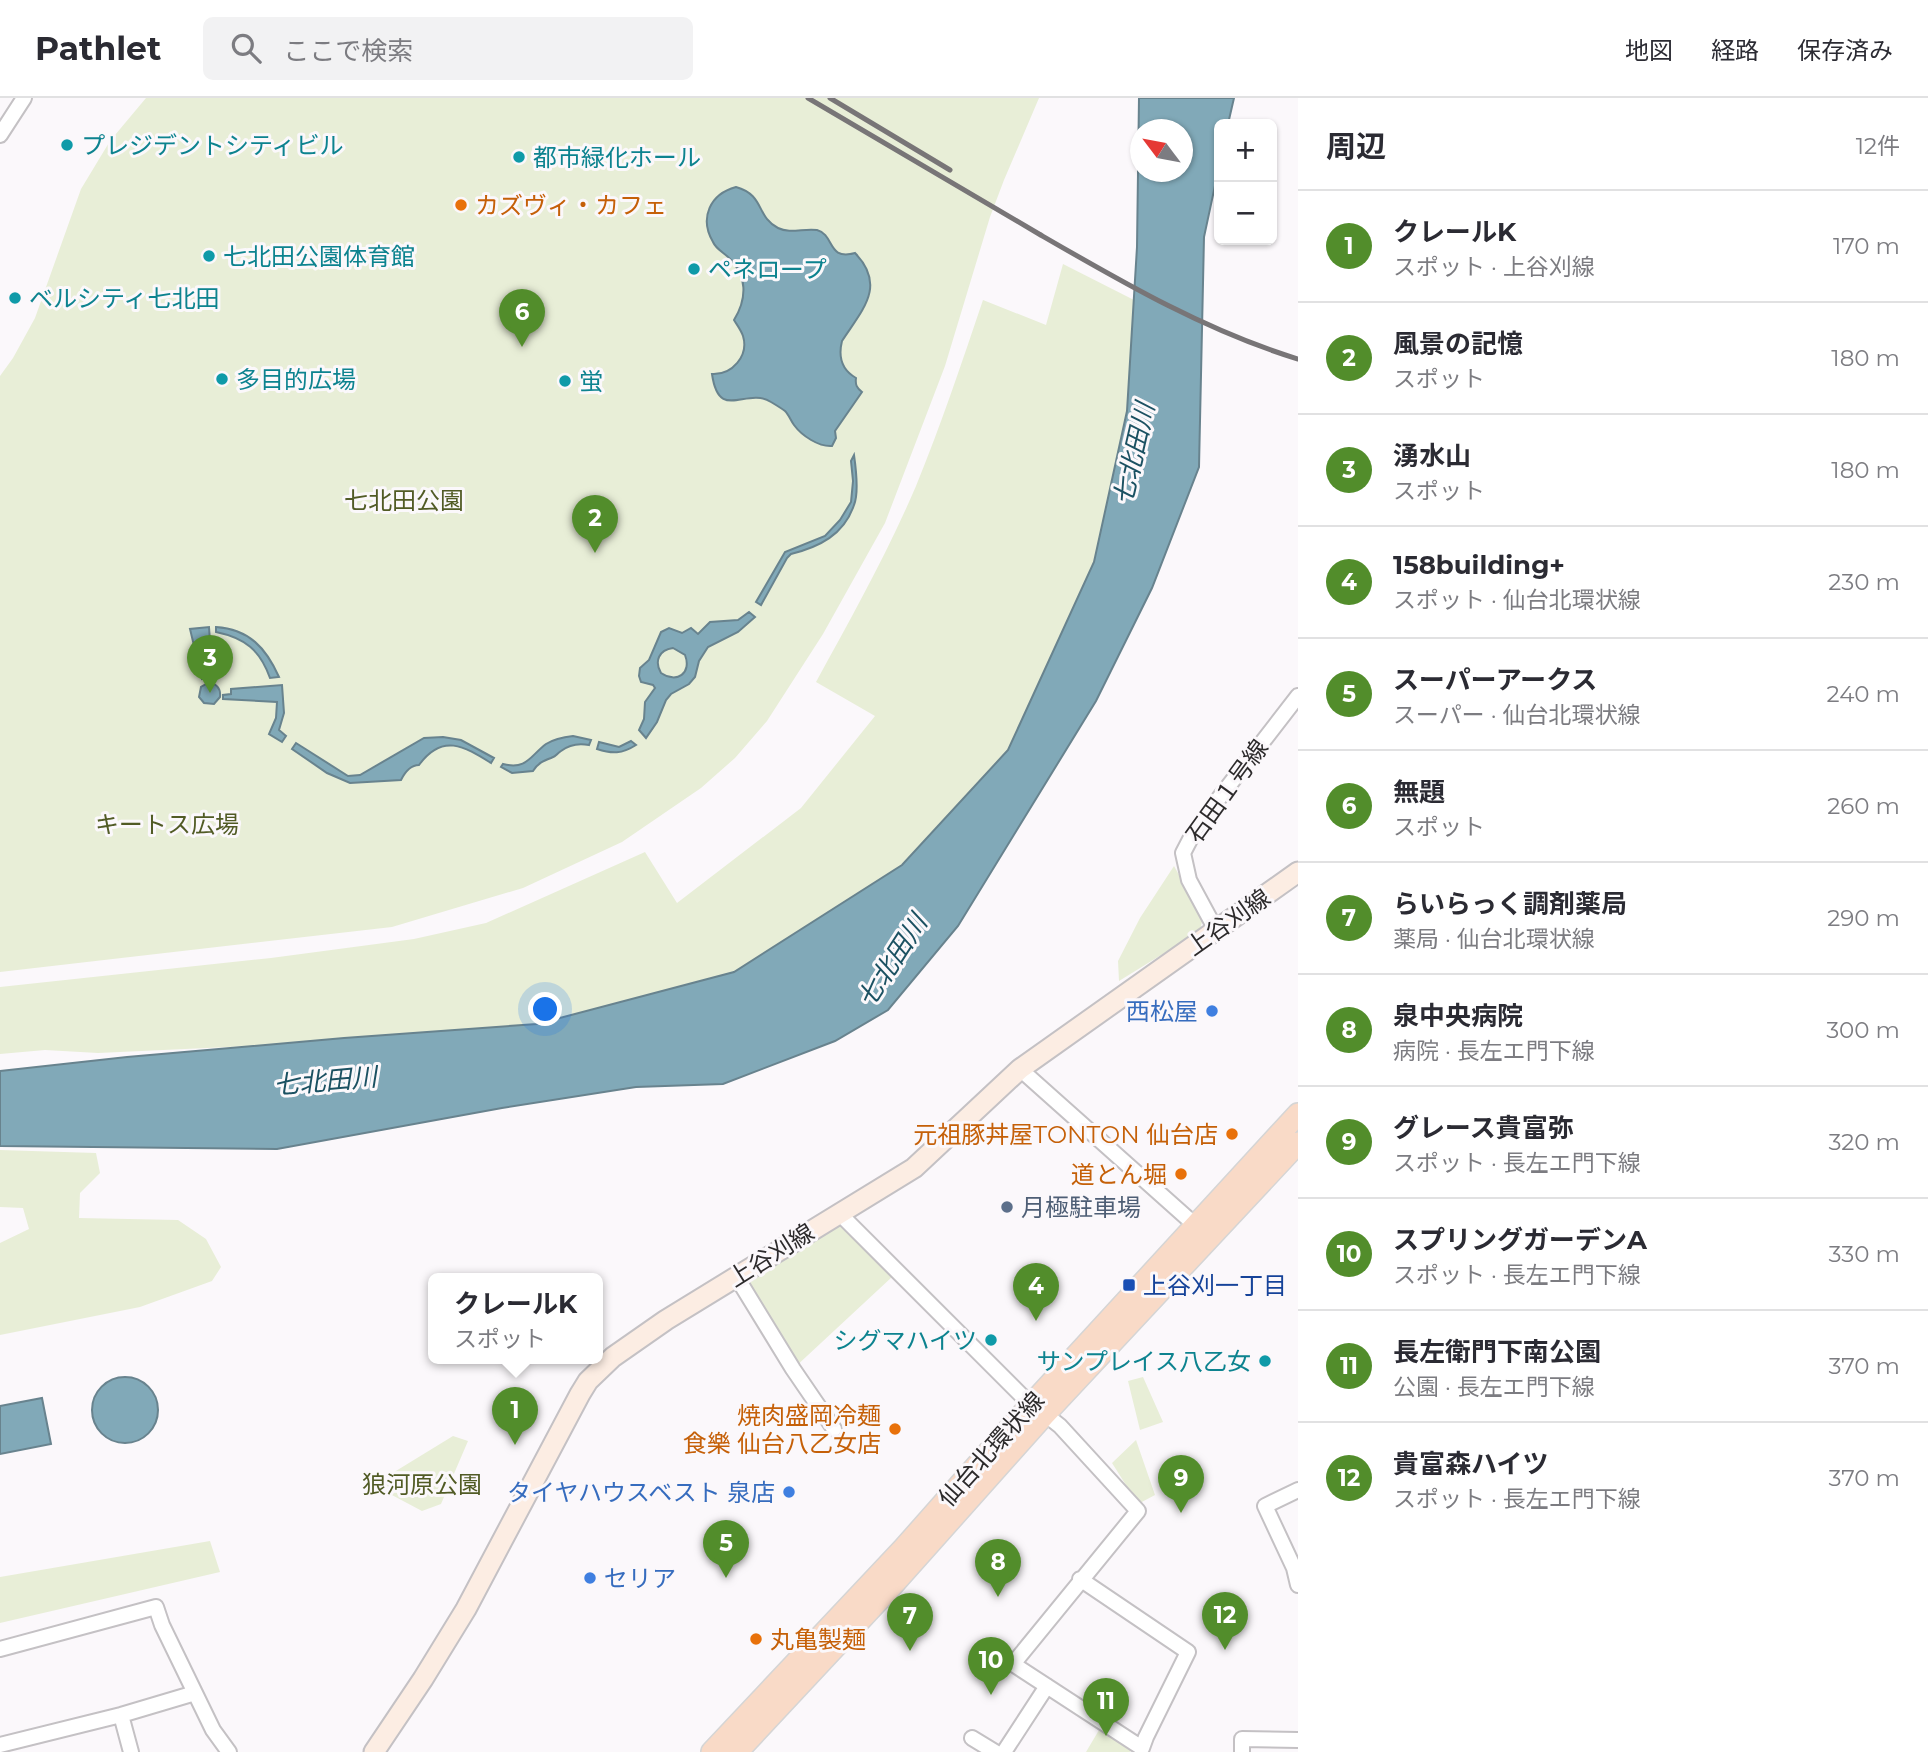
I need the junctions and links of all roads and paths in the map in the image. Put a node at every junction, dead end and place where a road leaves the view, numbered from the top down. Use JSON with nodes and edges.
{"nodes":[{"id":1,"x":23,"y":98,"type":"edge"},
{"id":2,"x":0,"y":135,"type":"edge"},
{"id":3,"x":1298,"y":696,"type":"edge"},
{"id":4,"x":1298,"y":872,"type":"edge"},
{"id":5,"x":1216,"y":930,"type":"junction"},
{"id":6,"x":1020,"y":1069,"type":"junction"},
{"id":7,"x":1298,"y":1114,"type":"edge"},
{"id":8,"x":1298,"y":1143,"type":"edge"},
{"id":9,"x":839,"y":1213,"type":"junction"},
{"id":10,"x":1195,"y":1225,"type":"junction"},
{"id":11,"x":736,"y":1276,"type":"junction"},
{"id":12,"x":1039,"y":1409,"type":"junction"},
{"id":13,"x":834,"y":1429,"type":"dead end"},
{"id":14,"x":1298,"y":1490,"type":"edge"},
{"id":15,"x":1080,"y":1579,"type":"junction"},
{"id":16,"x":1298,"y":1585,"type":"edge"},
{"id":17,"x":0,"y":1649,"type":"edge"},
{"id":18,"x":1047,"y":1686,"type":"junction"},
{"id":19,"x":195,"y":1693,"type":"junction"},
{"id":20,"x":121,"y":1715,"type":"junction"},
{"id":21,"x":972,"y":1738,"type":"dead end"},
{"id":22,"x":1298,"y":1740,"type":"edge"},
{"id":23,"x":0,"y":1745,"type":"edge"},
{"id":24,"x":1141,"y":1750,"type":"edge"},
{"id":25,"x":131,"y":1752,"type":"edge"},
{"id":26,"x":229,"y":1752,"type":"edge"},
{"id":27,"x":374,"y":1752,"type":"edge"},
{"id":28,"x":712,"y":1752,"type":"edge"},
{"id":29,"x":737,"y":1752,"type":"edge"},
{"id":30,"x":995,"y":1752,"type":"edge"},
{"id":31,"x":1004,"y":1752,"type":"edge"},
{"id":32,"x":1242,"y":1752,"type":"edge"}],
"edges":[{"from":1,"to":2,"type":"street"},
{"from":3,"to":5,"type":"street","name":"石田１号線"},
{"from":4,"to":5,"type":"street","name":"上谷刈線"},
{"from":5,"to":6,"type":"street","name":"上谷刈線"},
{"from":6,"to":9,"type":"street","name":"上谷刈線"},
{"from":6,"to":10,"type":"street"},
{"from":7,"to":10,"type":"main road","name":"仙台北環状線"},
{"from":8,"to":12,"type":"main road","name":"仙台北環状線"},
{"from":9,"to":11,"type":"street","name":"上谷刈線"},
{"from":9,"to":12,"type":"street"},
{"from":10,"to":12,"type":"main road","name":"仙台北環状線"},
{"from":11,"to":13,"type":"street"},
{"from":11,"to":27,"type":"street","name":"上谷刈線"},
{"from":12,"to":15,"type":"street"},
{"from":12,"to":28,"type":"main road","name":"仙台北環状線"},
{"from":12,"to":29,"type":"main road","name":"仙台北環状線"},
{"from":14,"to":16,"type":"street"},
{"from":15,"to":18,"type":"street"},
{"from":15,"to":24,"type":"street"},
{"from":17,"to":19,"type":"street"},
{"from":18,"to":24,"type":"street"},
{"from":18,"to":31,"type":"street"},
{"from":19,"to":20,"type":"street"},
{"from":19,"to":26,"type":"street"},
{"from":20,"to":23,"type":"street"},
{"from":20,"to":25,"type":"street"},
{"from":21,"to":30,"type":"street"},
{"from":22,"to":32,"type":"street"}]}
